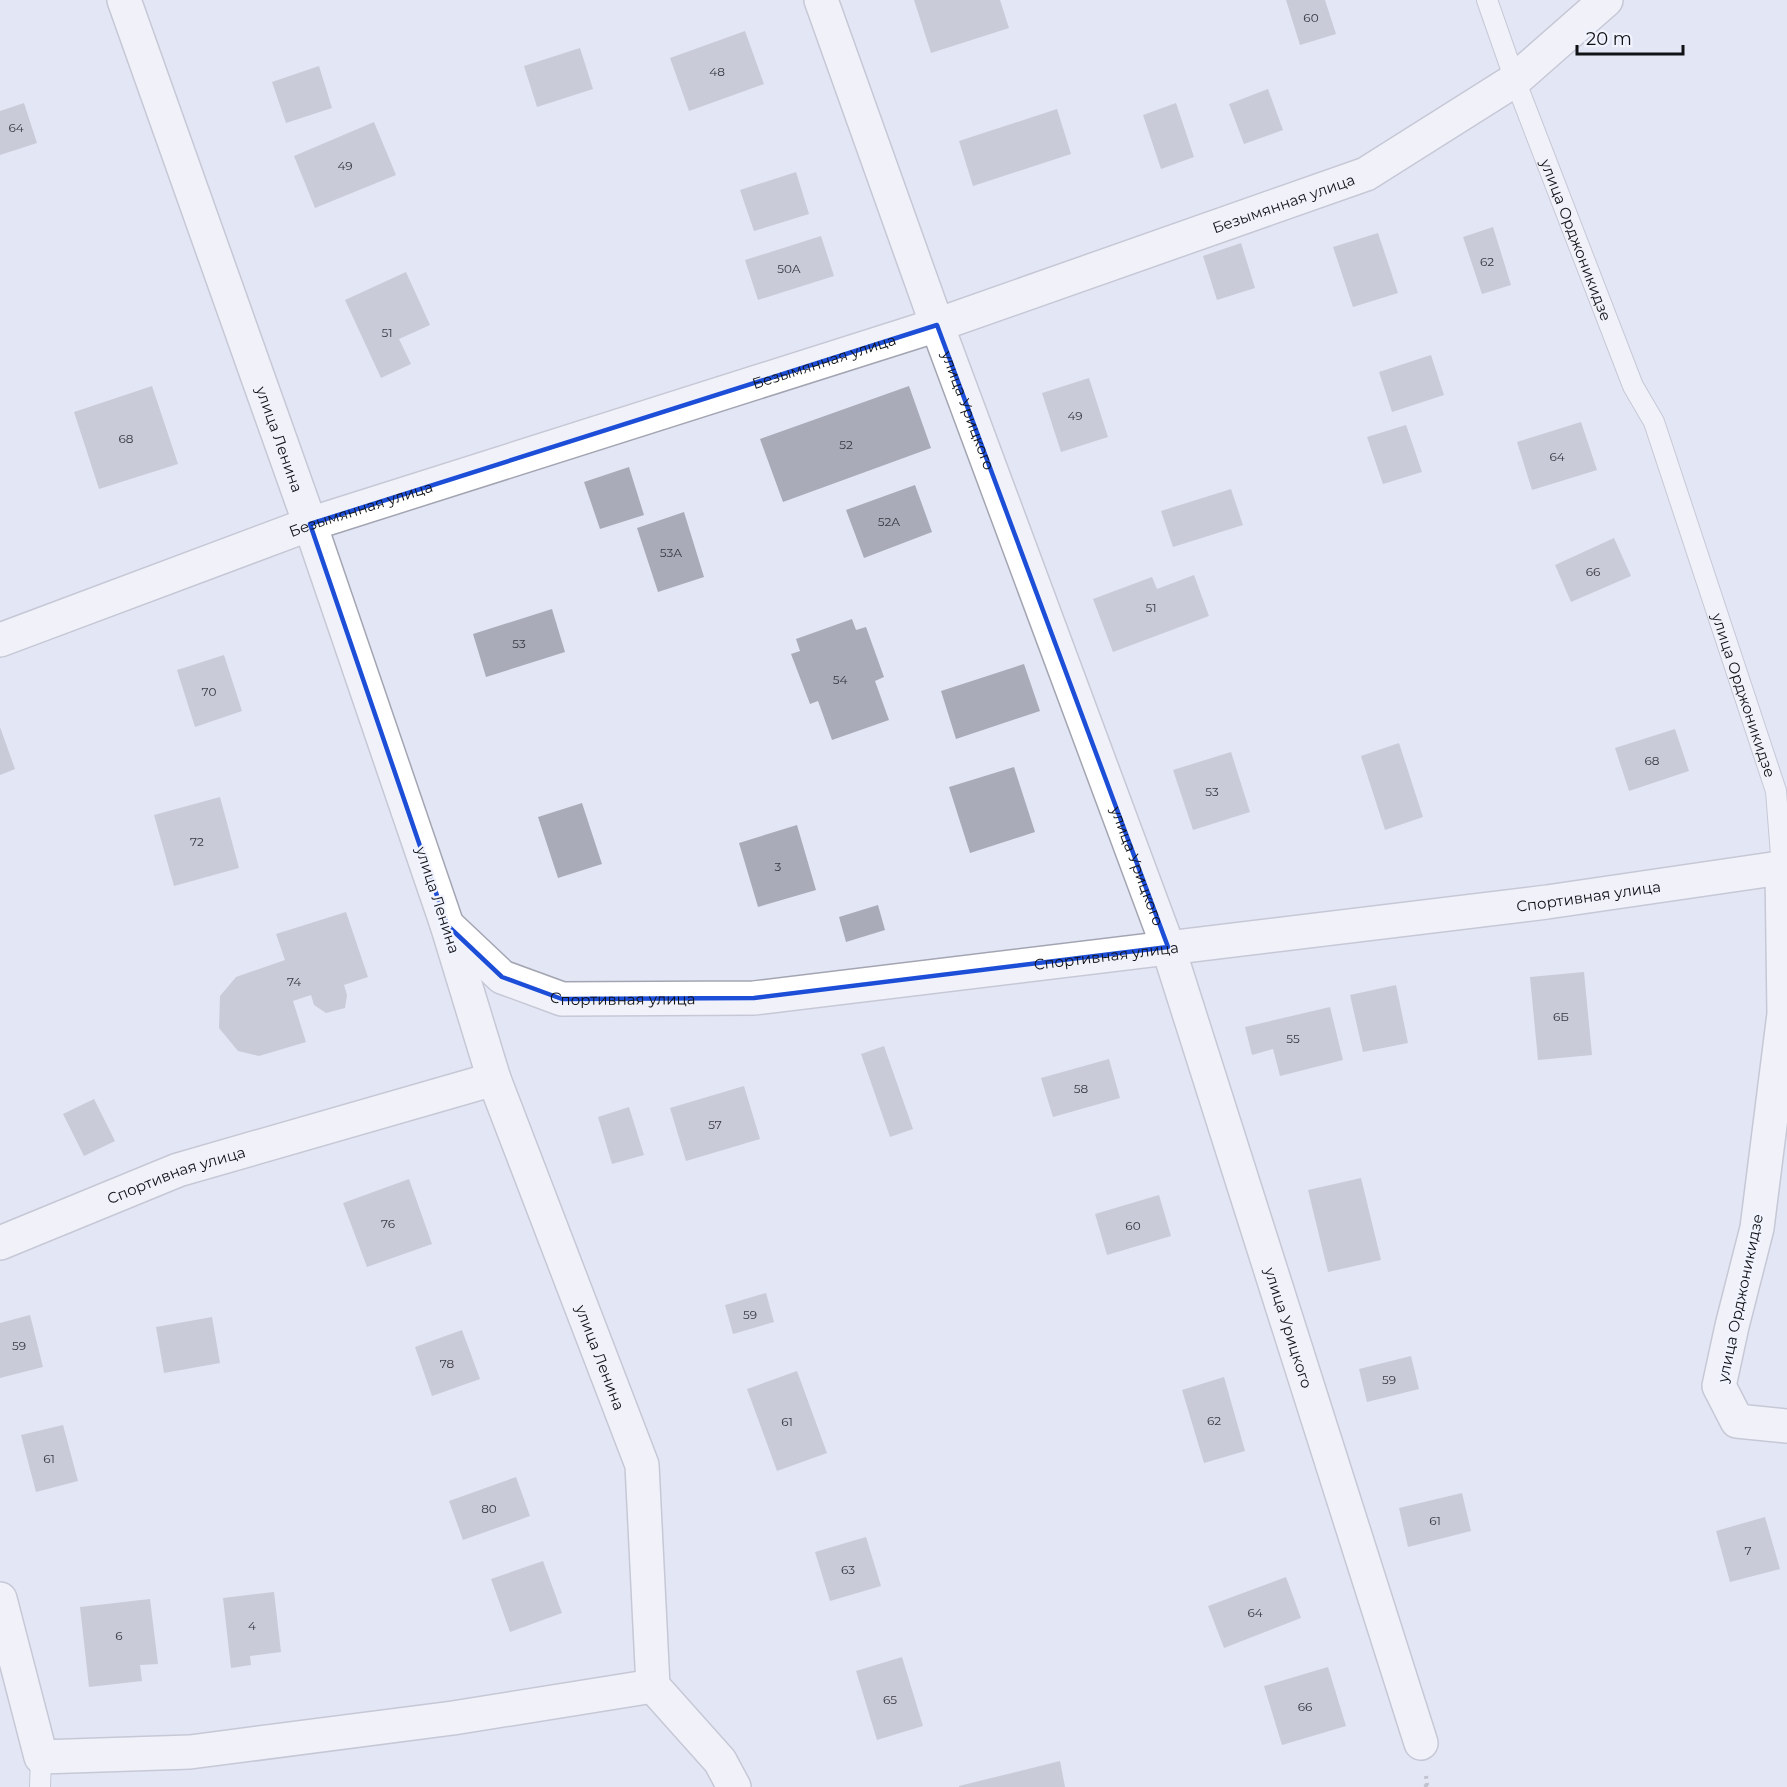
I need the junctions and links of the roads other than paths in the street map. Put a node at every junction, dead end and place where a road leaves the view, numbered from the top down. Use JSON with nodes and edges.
{"nodes":[{"id":1,"x":124,"y":0,"type":"edge"},
{"id":2,"x":821,"y":0,"type":"edge"},
{"id":3,"x":1487,"y":0,"type":"edge"},
{"id":4,"x":1606,"y":0,"type":"edge"},
{"id":5,"x":1515,"y":80,"type":"junction"},
{"id":6,"x":938,"y":325,"type":"junction"},
{"id":7,"x":310,"y":524,"type":"junction"},
{"id":8,"x":0,"y":640,"type":"edge"},
{"id":9,"x":1785,"y":868,"type":"edge"},
{"id":10,"x":447,"y":925,"type":"junction"},
{"id":11,"x":1168,"y":947,"type":"junction"},
{"id":12,"x":494,"y":1079,"type":"junction"},
{"id":13,"x":0,"y":1243,"type":"edge"},
{"id":14,"x":1787,"y":1426,"type":"edge"},
{"id":15,"x":0,"y":1599,"type":"edge"},
{"id":16,"x":653,"y":1686,"type":"junction"},
{"id":17,"x":1421,"y":1743,"type":"dead end"},
{"id":18,"x":41,"y":1772,"type":"edge"},
{"id":19,"x":734,"y":1787,"type":"edge"}],
"edges":[{"from":1,"to":7,"type":"street","name":"улица Ленина"},
{"from":2,"to":6,"type":"street","name":"улица Урицкого"},
{"from":3,"to":5,"type":"lane","name":"улица Орджоникидзе"},
{"from":4,"to":5,"type":"street","name":"Безымянная улица"},
{"from":5,"to":6,"type":"street","name":"Безымянная улица"},
{"from":5,"to":9,"type":"lane","name":"улица Орджоникидзе"},
{"from":6,"to":7,"type":"street","name":"Безымянная улица"},
{"from":6,"to":11,"type":"street","name":"улица Урицкого"},
{"from":7,"to":8,"type":"street","name":"Безымянная улица"},
{"from":7,"to":10,"type":"street","name":"улица Ленина"},
{"from":9,"to":11,"type":"street","name":"Спортивная улица"},
{"from":9,"to":14,"type":"street","name":"улица Орджоникидзе"},
{"from":10,"to":11,"type":"street","name":"Спортивная улица"},
{"from":10,"to":12,"type":"street","name":"улица Ленина"},
{"from":11,"to":17,"type":"street","name":"улица Урицкого"},
{"from":12,"to":13,"type":"street","name":"Спортивная улица"},
{"from":12,"to":16,"type":"street","name":"улица Ленина"},
{"from":15,"to":18,"type":"street"},
{"from":16,"to":18,"type":"street"},
{"from":16,"to":19,"type":"street"}]}
